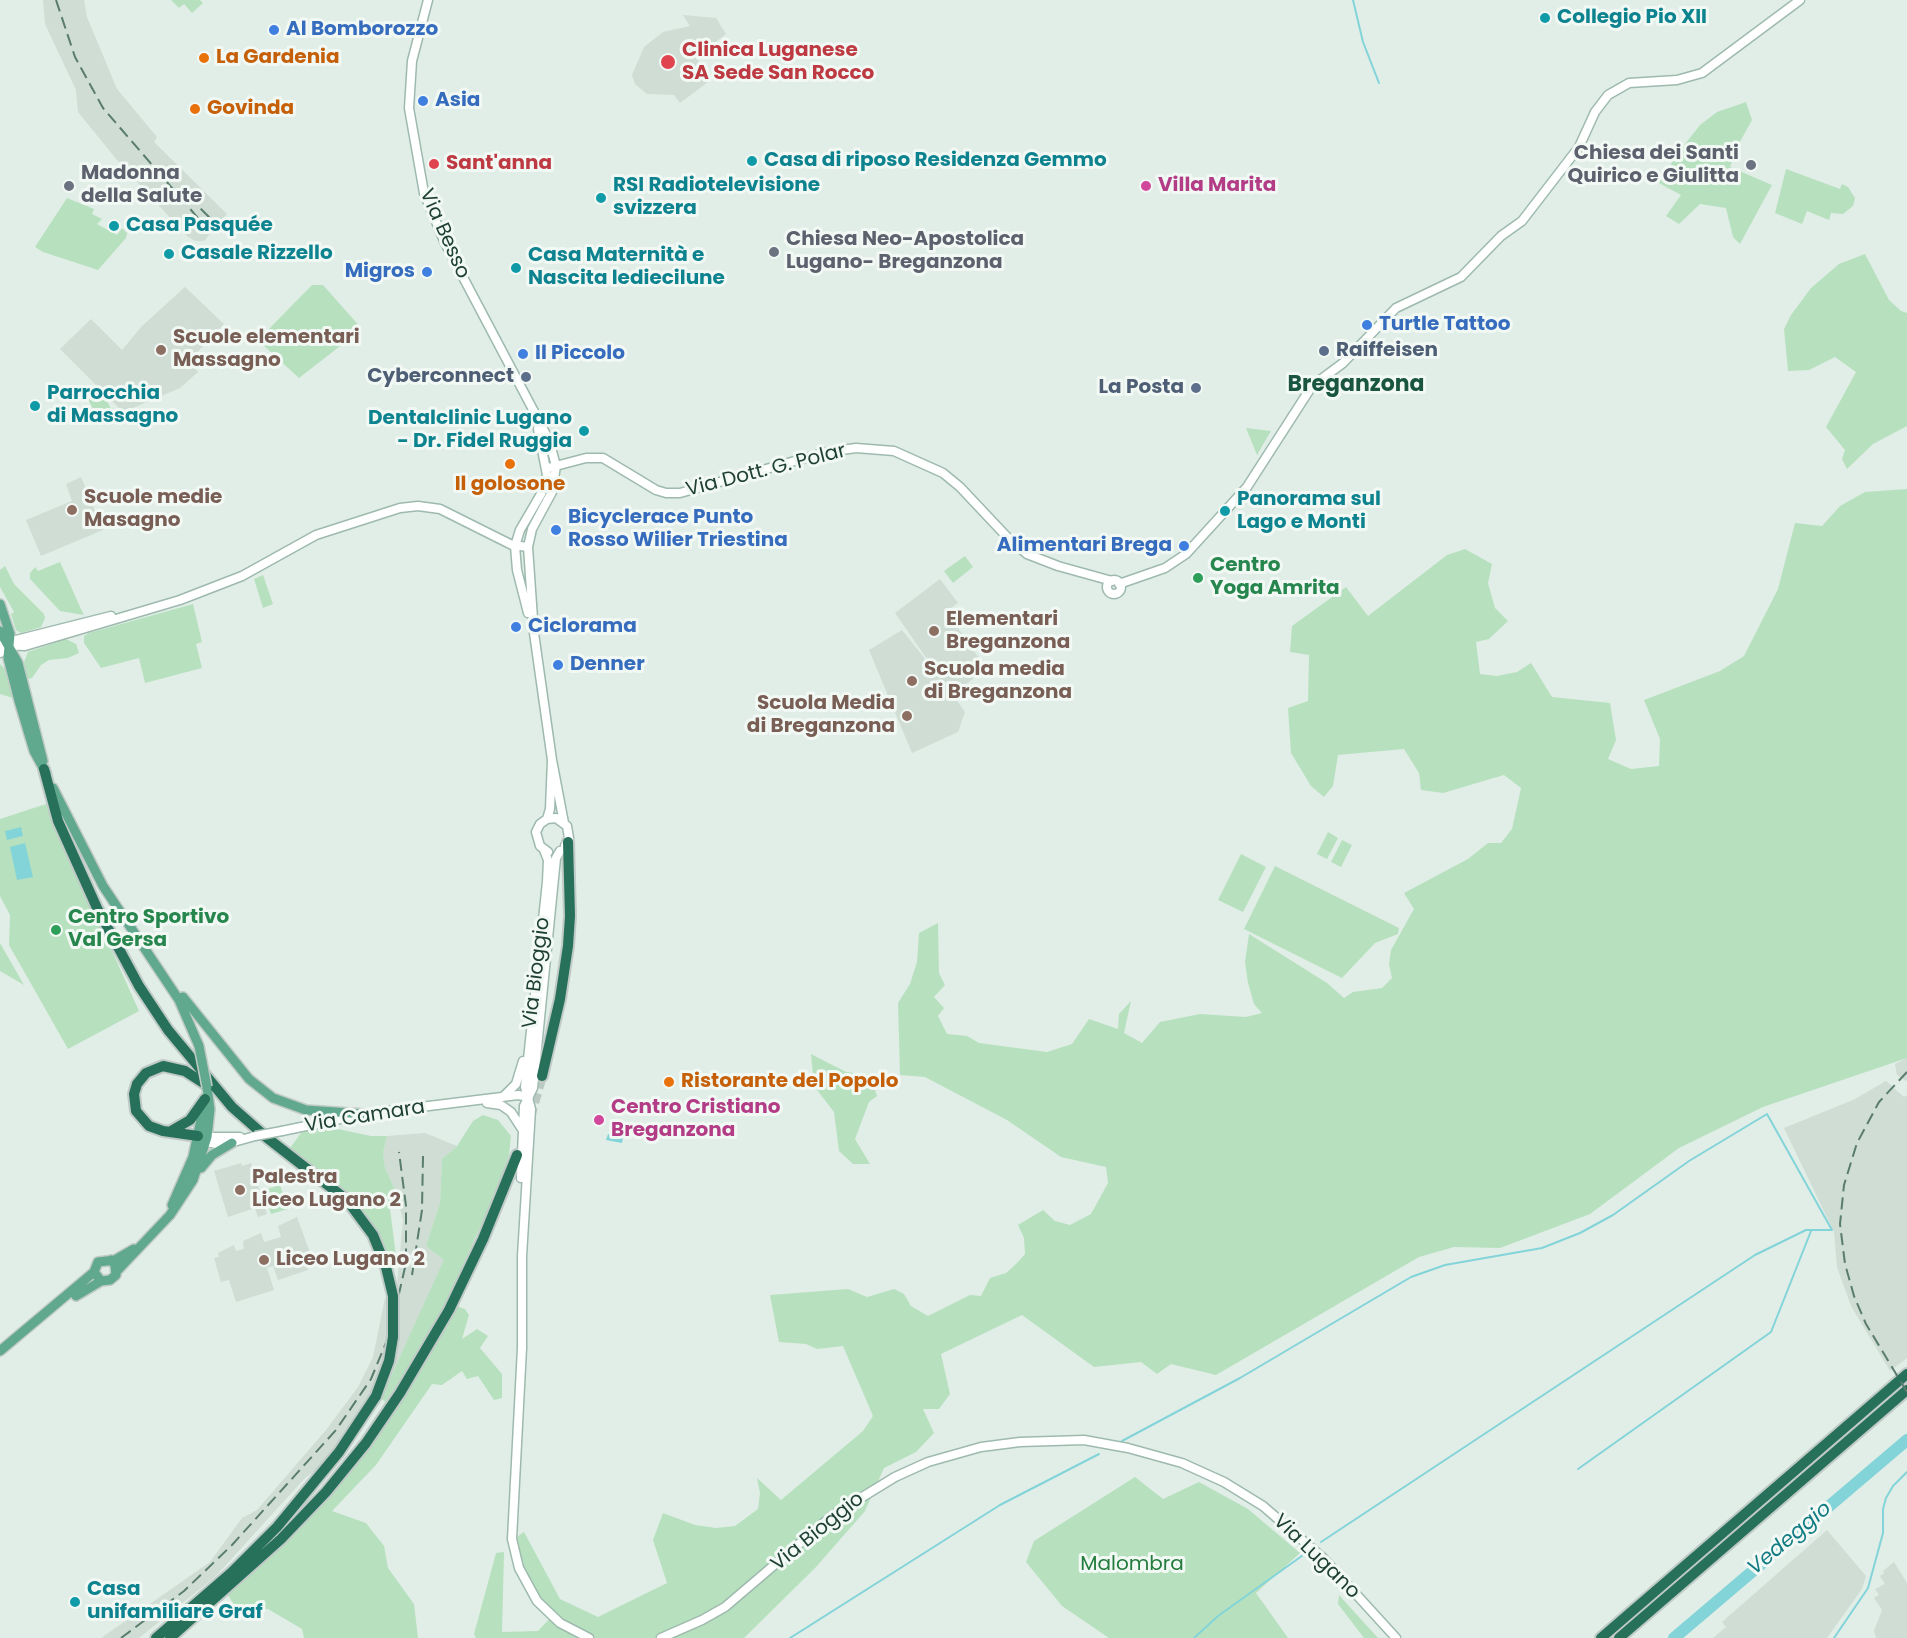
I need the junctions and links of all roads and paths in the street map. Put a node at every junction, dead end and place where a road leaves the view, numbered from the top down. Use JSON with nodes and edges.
{"nodes":[{"id":1,"x":428,"y":0,"type":"edge"},
{"id":2,"x":1800,"y":0,"type":"edge"},
{"id":3,"x":552,"y":467,"type":"junction"},
{"id":4,"x":515,"y":546,"type":"junction"},
{"id":5,"x":528,"y":547,"type":"junction"},
{"id":6,"x":0,"y":604,"type":"edge"},
{"id":7,"x":0,"y":631,"type":"edge"},
{"id":8,"x":534,"y":633,"type":"junction"},
{"id":9,"x":4,"y":645,"type":"edge"},
{"id":10,"x":0,"y":653,"type":"edge"},
{"id":11,"x":552,"y":760,"type":"junction"},
{"id":12,"x":44,"y":769,"type":"junction"},
{"id":13,"x":547,"y":819,"type":"junction"},
{"id":14,"x":564,"y":823,"type":"junction"},
{"id":15,"x":568,"y":842,"type":"junction"},
{"id":16,"x":544,"y":850,"type":"junction"},
{"id":17,"x":560,"y":851,"type":"junction"},
{"id":18,"x":157,"y":964,"type":"junction"},
{"id":19,"x":531,"y":1022,"type":"junction"},
{"id":20,"x":542,"y":1076,"type":"tunnel mouth"},
{"id":21,"x":207,"y":1087,"type":"junction"},
{"id":22,"x":218,"y":1092,"type":"junction"},
{"id":23,"x":503,"y":1097,"type":"junction"},
{"id":24,"x":529,"y":1097,"type":"junction"},
{"id":25,"x":205,"y":1099,"type":"junction"},
{"id":26,"x":475,"y":1102,"type":"junction"},
{"id":27,"x":364,"y":1114,"type":"junction"},
{"id":28,"x":523,"y":1129,"type":"junction"},
{"id":29,"x":168,"y":1132,"type":"junction"},
{"id":30,"x":255,"y":1136,"type":"junction"},
{"id":31,"x":204,"y":1138,"type":"junction"},
{"id":32,"x":232,"y":1143,"type":"junction"},
{"id":33,"x":517,"y":1155,"type":"dead end"},
{"id":34,"x":193,"y":1180,"type":"junction"},
{"id":35,"x":162,"y":1224,"type":"junction"},
{"id":36,"x":143,"y":1244,"type":"junction"},
{"id":37,"x":522,"y":1256,"type":"junction"},
{"id":38,"x":111,"y":1260,"type":"junction"},
{"id":39,"x":117,"y":1271,"type":"junction"},
{"id":40,"x":94,"y":1272,"type":"junction"},
{"id":41,"x":101,"y":1281,"type":"junction"},
{"id":42,"x":45,"y":1313,"type":"junction"},
{"id":43,"x":0,"y":1351,"type":"edge"},
{"id":44,"x":1907,"y":1374,"type":"edge"},
{"id":45,"x":1907,"y":1390,"type":"edge"},
{"id":46,"x":1128,"y":1448,"type":"joint"},
{"id":47,"x":156,"y":1638,"type":"edge"},
{"id":48,"x":170,"y":1638,"type":"edge"},
{"id":49,"x":589,"y":1638,"type":"edge"},
{"id":50,"x":660,"y":1638,"type":"edge"},
{"id":51,"x":1396,"y":1638,"type":"edge"},
{"id":52,"x":1601,"y":1638,"type":"edge"},
{"id":53,"x":1619,"y":1638,"type":"edge"}],
"edges":[{"from":1,"to":3,"type":"main road","name":"Via Besso"},
{"from":2,"to":3,"type":"main road","name":"Via Dott. G. Polar"},
{"from":3,"to":4,"type":"main road"},
{"from":3,"to":5,"type":"main road","name":"Via Besso"},
{"from":4,"to":5,"type":"main road"},
{"from":4,"to":8,"type":"main road","name":"Via Bioggio"},
{"from":4,"to":9,"type":"main road"},
{"from":5,"to":8,"type":"main road","name":"Via Bioggio"},
{"from":6,"to":9,"type":"main road"},
{"from":7,"to":9,"type":"main road"},
{"from":8,"to":11,"type":"main road","name":"Via Bioggio"},
{"from":9,"to":10,"type":"main road"},
{"from":9,"to":12,"type":"main road"},
{"from":11,"to":13,"type":"main road","name":"Via Bioggio"},
{"from":11,"to":14,"type":"main road","name":"Via Bioggio"},
{"from":12,"to":18,"type":"main road"},
{"from":12,"to":22,"type":"highway"},
{"from":13,"to":14,"type":"main road"},
{"from":13,"to":16,"type":"main road","name":"Via Bioggio"},
{"from":14,"to":15,"type":"main road","name":"Via Bioggio"},
{"from":15,"to":17,"type":"main road","name":"Via Bioggio"},
{"from":15,"to":20,"type":"highway"},
{"from":16,"to":17,"type":"main road"},
{"from":16,"to":19,"type":"main road","name":"Via Bioggio"},
{"from":17,"to":24,"type":"main road","name":"Via Bioggio"},
{"from":18,"to":21,"type":"main road","bridge":true},
{"from":18,"to":27,"type":"main road"},
{"from":19,"to":23,"type":"main road"},
{"from":19,"to":24,"type":"main road","name":"Via Bioggio"},
{"from":21,"to":25,"type":"main road"},
{"from":21,"to":31,"type":"main road"},
{"from":22,"to":29,"type":"highway"},
{"from":22,"to":47,"type":"highway","bridge":true},
{"from":23,"to":24,"type":"main road","name":"Via Camara"},
{"from":23,"to":26,"type":"main road","name":"Via Camara"},
{"from":24,"to":26,"type":"main road","name":"Via Camara"},
{"from":24,"to":28,"type":"main road","name":"Via Bioggio"},
{"from":24,"to":37,"type":"main road","name":"Via Bioggio"},
{"from":25,"to":29,"type":"highway"},
{"from":25,"to":31,"type":"main road"},
{"from":26,"to":27,"type":"main road","name":"Via Camara"},
{"from":26,"to":28,"type":"main road"},
{"from":27,"to":30,"type":"main road","name":"Via Camara","bridge":true},
{"from":28,"to":37,"type":"main road","name":"Via Bioggio"},
{"from":29,"to":31,"type":"highway"},
{"from":30,"to":31,"type":"main road","name":"Via Camara"},
{"from":30,"to":32,"type":"main road","name":"Via Camara"},
{"from":31,"to":32,"type":"main road","name":"Via Camara"},
{"from":31,"to":34,"type":"main road"},
{"from":31,"to":35,"type":"main road"},
{"from":32,"to":34,"type":"main road"},
{"from":33,"to":48,"type":"highway"},
{"from":34,"to":35,"type":"main road"},
{"from":35,"to":36,"type":"main road"},
{"from":36,"to":38,"type":"main road"},
{"from":36,"to":39,"type":"main road"},
{"from":37,"to":49,"type":"main road","name":"Via Bioggio"},
{"from":38,"to":39,"type":"main road"},
{"from":38,"to":40,"type":"main road"},
{"from":39,"to":41,"type":"main road"},
{"from":40,"to":41,"type":"main road"},
{"from":40,"to":42,"type":"main road"},
{"from":41,"to":42,"type":"main road"},
{"from":42,"to":43,"type":"main road"},
{"from":44,"to":52,"type":"highway"},
{"from":45,"to":53,"type":"highway"},
{"from":46,"to":50,"type":"main road","name":"Via Bioggio"},
{"from":46,"to":51,"type":"main road","name":"Via Lugano"}]}
